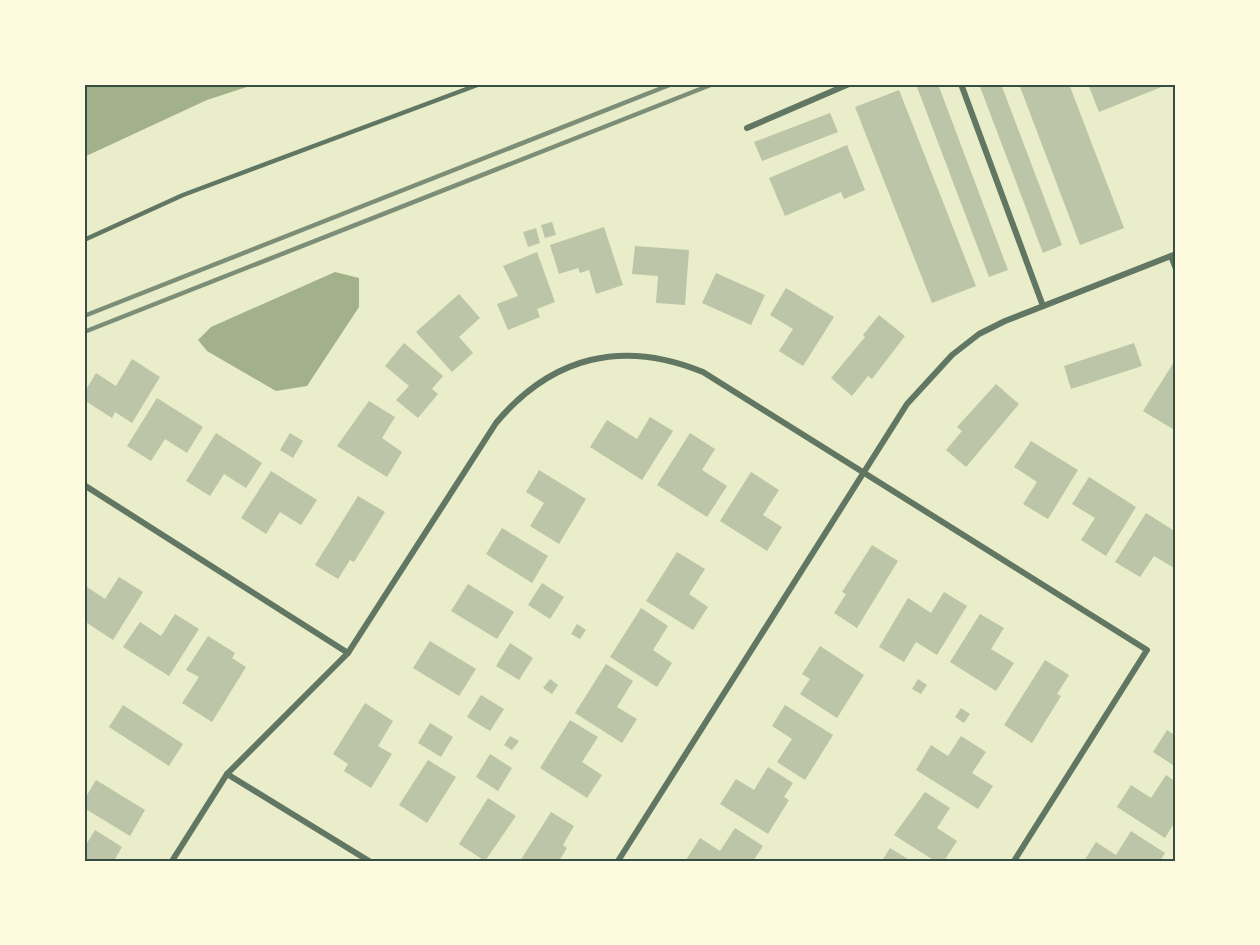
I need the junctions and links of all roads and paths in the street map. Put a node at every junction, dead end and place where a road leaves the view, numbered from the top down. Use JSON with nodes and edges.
{"nodes":[{"id":1,"x":480,"y":84,"type":"edge"},
{"id":2,"x":849,"y":84,"type":"edge"},
{"id":3,"x":961,"y":84,"type":"edge"},
{"id":4,"x":747,"y":128,"type":"dead end"},
{"id":5,"x":84,"y":240,"type":"edge"},
{"id":6,"x":1173,"y":255,"type":"edge"},
{"id":7,"x":1176,"y":269,"type":"edge"},
{"id":8,"x":1043,"y":306,"type":"junction"},
{"id":9,"x":863,"y":471,"type":"junction"},
{"id":10,"x":84,"y":485,"type":"edge"},
{"id":11,"x":348,"y":653,"type":"junction"},
{"id":12,"x":227,"y":774,"type":"junction"},
{"id":13,"x":172,"y":861,"type":"edge"},
{"id":14,"x":369,"y":861,"type":"edge"},
{"id":15,"x":618,"y":861,"type":"edge"},
{"id":16,"x":1014,"y":861,"type":"edge"}],
"edges":[{"from":1,"to":5,"type":"lane"},
{"from":2,"to":4,"type":"street"},
{"from":3,"to":8,"type":"street"},
{"from":6,"to":7,"type":"street"},
{"from":6,"to":8,"type":"street"},
{"from":8,"to":9,"type":"street"},
{"from":9,"to":11,"type":"street"},
{"from":9,"to":15,"type":"street"},
{"from":9,"to":16,"type":"street"},
{"from":10,"to":11,"type":"street"},
{"from":11,"to":12,"type":"street"},
{"from":12,"to":13,"type":"street"},
{"from":12,"to":14,"type":"street"}]}
